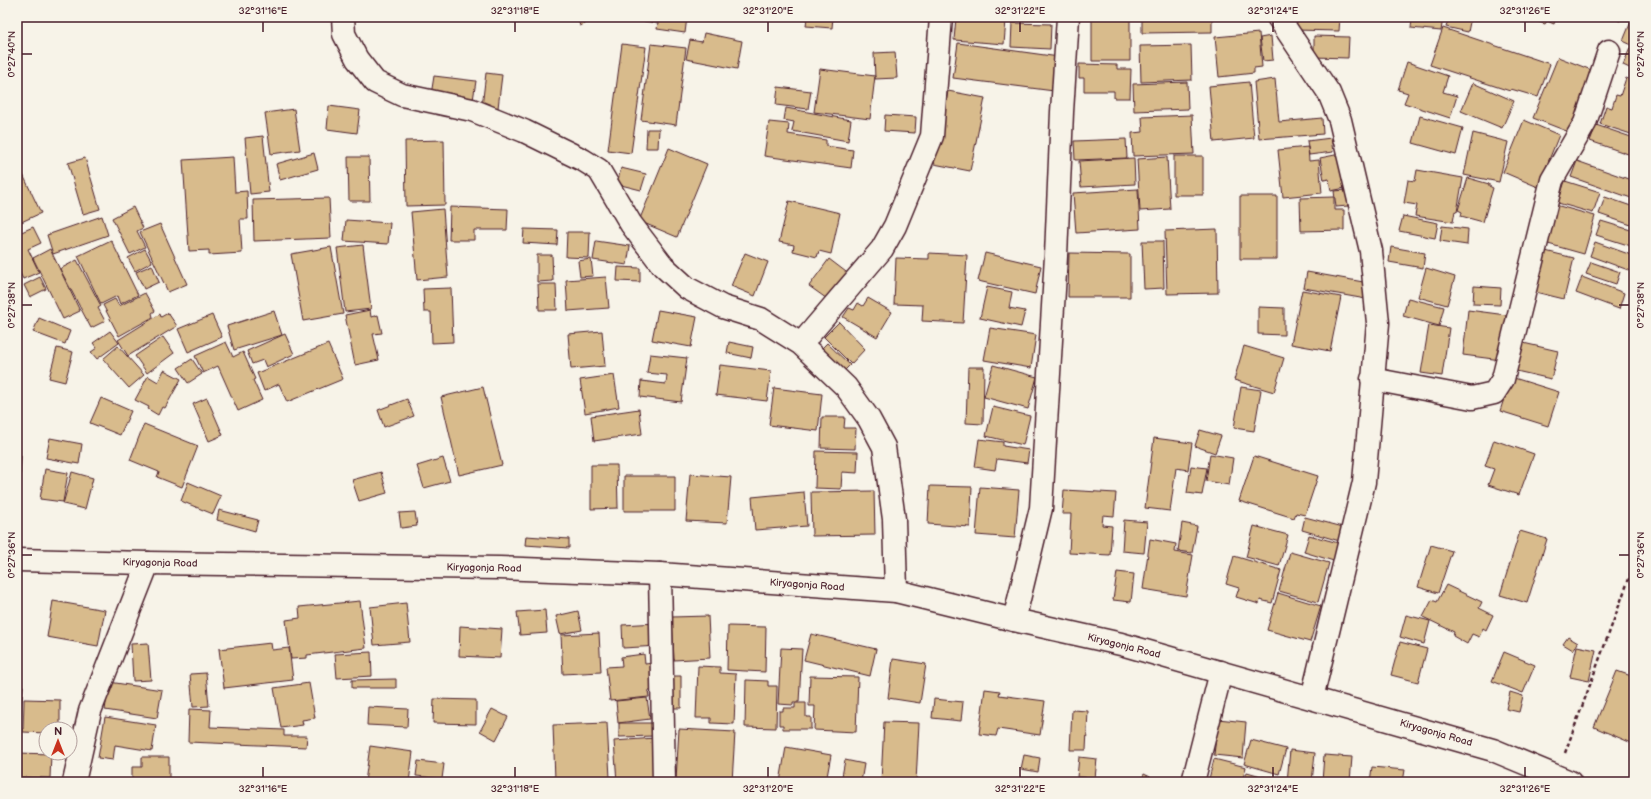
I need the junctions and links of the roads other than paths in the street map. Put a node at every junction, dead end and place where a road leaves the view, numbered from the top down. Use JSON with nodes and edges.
{"nodes":[{"id":1,"x":343,"y":17,"type":"edge"},
{"id":2,"x":941,"y":17,"type":"edge"},
{"id":3,"x":1068,"y":17,"type":"edge"},
{"id":4,"x":1278,"y":17,"type":"edge"},
{"id":5,"x":1609,"y":51,"type":"dead end"},
{"id":6,"x":800,"y":344,"type":"junction"},
{"id":7,"x":1372,"y":379,"type":"junction"},
{"id":8,"x":17,"y":560,"type":"edge"},
{"id":9,"x":148,"y":563,"type":"junction"},
{"id":10,"x":660,"y":574,"type":"junction"},
{"id":11,"x":896,"y":591,"type":"junction"},
{"id":12,"x":1014,"y":620,"type":"junction"},
{"id":13,"x":1221,"y":672,"type":"junction"},
{"id":14,"x":1312,"y":698,"type":"junction"},
{"id":15,"x":1564,"y":779,"type":"edge"},
{"id":16,"x":74,"y":782,"type":"edge"},
{"id":17,"x":664,"y":782,"type":"edge"},
{"id":18,"x":1193,"y":782,"type":"edge"}],
"edges":[{"from":1,"to":6,"type":"street"},
{"from":2,"to":6,"type":"street"},
{"from":3,"to":12,"type":"street"},
{"from":4,"to":7,"type":"street"},
{"from":5,"to":7,"type":"street"},
{"from":6,"to":11,"type":"street"},
{"from":7,"to":14,"type":"street"},
{"from":8,"to":9,"type":"street","name":"Kiryagonja Road"},
{"from":9,"to":10,"type":"street","name":"Kiryagonja Road"},
{"from":9,"to":16,"type":"street"},
{"from":10,"to":11,"type":"street","name":"Kiryagonja Road"},
{"from":10,"to":17,"type":"street"},
{"from":11,"to":12,"type":"street","name":"Kiryagonja Road"},
{"from":12,"to":13,"type":"street","name":"Kiryagonja Road"},
{"from":13,"to":14,"type":"street","name":"Kiryagonja Road"},
{"from":13,"to":18,"type":"street"},
{"from":14,"to":15,"type":"street","name":"Kiryagonja Road"}]}
